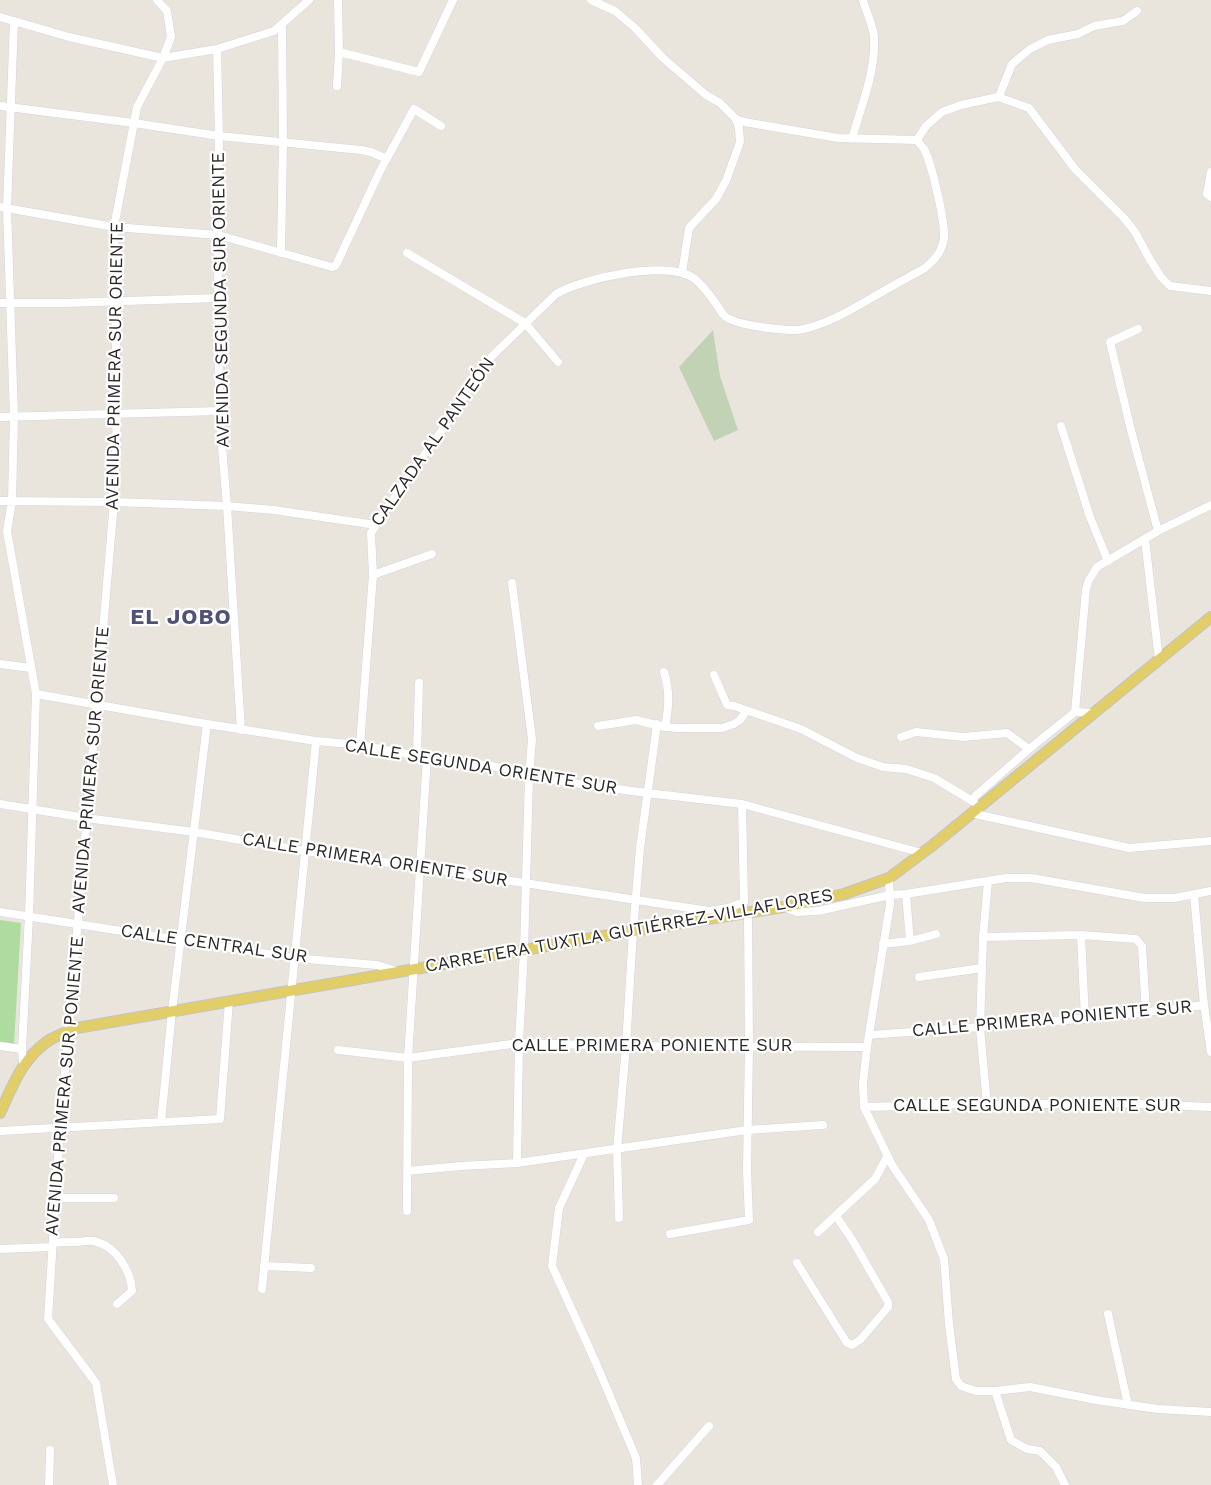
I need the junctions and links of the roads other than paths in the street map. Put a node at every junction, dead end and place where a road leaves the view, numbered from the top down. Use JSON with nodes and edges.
{"nodes":[{"id":1,"x":157,"y":0,"type":"edge"},
{"id":2,"x":309,"y":0,"type":"edge"},
{"id":3,"x":338,"y":0,"type":"edge"},
{"id":4,"x":453,"y":0,"type":"edge"},
{"id":5,"x":591,"y":0,"type":"edge"},
{"id":6,"x":863,"y":0,"type":"edge"},
{"id":7,"x":1138,"y":11,"type":"dead end"},
{"id":8,"x":0,"y":17,"type":"edge"},
{"id":9,"x":14,"y":21,"type":"junction"},
{"id":10,"x":282,"y":24,"type":"junction"},
{"id":11,"x":217,"y":49,"type":"junction"},
{"id":12,"x":339,"y":52,"type":"junction"},
{"id":13,"x":162,"y":58,"type":"junction"},
{"id":14,"x":337,"y":86,"type":"dead end"},
{"id":15,"x":998,"y":97,"type":"junction"},
{"id":16,"x":0,"y":106,"type":"edge"},
{"id":17,"x":12,"y":108,"type":"junction"},
{"id":18,"x":736,"y":119,"type":"junction"},
{"id":19,"x":134,"y":123,"type":"junction"},
{"id":20,"x":441,"y":126,"type":"dead end"},
{"id":21,"x":219,"y":136,"type":"junction"},
{"id":22,"x":852,"y":139,"type":"junction"},
{"id":23,"x":917,"y":140,"type":"junction"},
{"id":24,"x":283,"y":142,"type":"junction"},
{"id":25,"x":387,"y":159,"type":"junction"},
{"id":26,"x":1211,"y":172,"type":"edge"},
{"id":27,"x":1211,"y":197,"type":"edge"},
{"id":28,"x":4,"y":207,"type":"edge"},
{"id":29,"x":114,"y":227,"type":"junction"},
{"id":30,"x":218,"y":235,"type":"junction"},
{"id":31,"x":281,"y":253,"type":"junction"},
{"id":32,"x":407,"y":253,"type":"dead end"},
{"id":33,"x":682,"y":273,"type":"junction"},
{"id":34,"x":1211,"y":291,"type":"edge"},
{"id":35,"x":218,"y":298,"type":"junction"},
{"id":36,"x":115,"y":300,"type":"junction"},
{"id":37,"x":0,"y":303,"type":"edge"},
{"id":38,"x":11,"y":303,"type":"junction"},
{"id":39,"x":525,"y":323,"type":"junction"},
{"id":40,"x":1138,"y":329,"type":"dead end"},
{"id":41,"x":558,"y":362,"type":"dead end"},
{"id":42,"x":219,"y":411,"type":"junction"},
{"id":43,"x":117,"y":413,"type":"junction"},
{"id":44,"x":0,"y":416,"type":"edge"},
{"id":45,"x":14,"y":417,"type":"junction"},
{"id":46,"x":1061,"y":426,"type":"dead end"},
{"id":47,"x":12,"y":501,"type":"junction"},
{"id":48,"x":0,"y":502,"type":"edge"},
{"id":49,"x":114,"y":502,"type":"junction"},
{"id":50,"x":1211,"y":505,"type":"edge"},
{"id":51,"x":227,"y":506,"type":"junction"},
{"id":52,"x":376,"y":525,"type":"junction"},
{"id":53,"x":1158,"y":531,"type":"junction"},
{"id":54,"x":1145,"y":539,"type":"junction"},
{"id":55,"x":432,"y":554,"type":"dead end"},
{"id":56,"x":1108,"y":561,"type":"junction"},
{"id":57,"x":373,"y":575,"type":"junction"},
{"id":58,"x":512,"y":582,"type":"dead end"},
{"id":59,"x":1211,"y":617,"type":"edge"},
{"id":60,"x":1159,"y":660,"type":"junction"},
{"id":61,"x":0,"y":664,"type":"edge"},
{"id":62,"x":31,"y":668,"type":"junction"},
{"id":63,"x":664,"y":672,"type":"dead end"},
{"id":64,"x":714,"y":675,"type":"dead end"},
{"id":65,"x":419,"y":683,"type":"dead end"},
{"id":66,"x":36,"y":694,"type":"junction"},
{"id":67,"x":97,"y":705,"type":"junction"},
{"id":68,"x":746,"y":711,"type":"junction"},
{"id":69,"x":1075,"y":712,"type":"junction"},
{"id":70,"x":1093,"y":713,"type":"junction"},
{"id":71,"x":207,"y":724,"type":"junction"},
{"id":72,"x":657,"y":724,"type":"junction"},
{"id":73,"x":598,"y":726,"type":"dead end"},
{"id":74,"x":665,"y":727,"type":"junction"},
{"id":75,"x":241,"y":730,"type":"junction"},
{"id":76,"x":901,"y":737,"type":"dead end"},
{"id":77,"x":316,"y":741,"type":"junction"},
{"id":78,"x":360,"y":745,"type":"junction"},
{"id":79,"x":1029,"y":749,"type":"junction"},
{"id":80,"x":417,"y":755,"type":"junction"},
{"id":81,"x":427,"y":757,"type":"junction"},
{"id":82,"x":529,"y":777,"type":"junction"},
{"id":83,"x":648,"y":793,"type":"junction"},
{"id":84,"x":975,"y":803,"type":"junction"},
{"id":85,"x":0,"y":804,"type":"edge"},
{"id":86,"x":742,"y":804,"type":"junction"},
{"id":87,"x":33,"y":810,"type":"junction"},
{"id":88,"x":971,"y":813,"type":"junction"},
{"id":89,"x":86,"y":818,"type":"junction"},
{"id":90,"x":194,"y":832,"type":"junction"},
{"id":91,"x":1211,"y":841,"type":"edge"},
{"id":92,"x":304,"y":851,"type":"junction"},
{"id":93,"x":922,"y":852,"type":"junction"},
{"id":94,"x":419,"y":867,"type":"junction"},
{"id":95,"x":888,"y":878,"type":"junction"},
{"id":96,"x":988,"y":881,"type":"junction"},
{"id":97,"x":526,"y":884,"type":"junction"},
{"id":98,"x":1211,"y":891,"type":"edge"},
{"id":99,"x":906,"y":894,"type":"junction"},
{"id":100,"x":890,"y":895,"type":"junction"},
{"id":101,"x":1194,"y":895,"type":"junction"},
{"id":102,"x":636,"y":901,"type":"junction"},
{"id":103,"x":783,"y":906,"type":"junction"},
{"id":104,"x":746,"y":907,"type":"junction"},
{"id":105,"x":0,"y":912,"type":"edge"},
{"id":106,"x":711,"y":915,"type":"junction"},
{"id":107,"x":29,"y":916,"type":"junction"},
{"id":108,"x":78,"y":924,"type":"junction"},
{"id":109,"x":633,"y":931,"type":"junction"},
{"id":110,"x":936,"y":934,"type":"dead end"},
{"id":111,"x":1081,"y":935,"type":"junction"},
{"id":112,"x":983,"y":937,"type":"junction"},
{"id":113,"x":181,"y":939,"type":"junction"},
{"id":114,"x":910,"y":941,"type":"junction"},
{"id":115,"x":883,"y":944,"type":"junction"},
{"id":116,"x":524,"y":950,"type":"junction"},
{"id":117,"x":294,"y":958,"type":"junction"},
{"id":118,"x":357,"y":963,"type":"junction"},
{"id":119,"x":982,"y":968,"type":"junction"},
{"id":120,"x":414,"y":969,"type":"junction"},
{"id":121,"x":399,"y":972,"type":"junction"},
{"id":122,"x":919,"y":977,"type":"dead end"},
{"id":123,"x":354,"y":980,"type":"junction"},
{"id":124,"x":292,"y":990,"type":"junction"},
{"id":125,"x":229,"y":1001,"type":"junction"},
{"id":126,"x":1204,"y":1005,"type":"junction"},
{"id":127,"x":172,"y":1011,"type":"junction"},
{"id":128,"x":1146,"y":1013,"type":"junction"},
{"id":129,"x":1085,"y":1019,"type":"junction"},
{"id":130,"x":980,"y":1028,"type":"junction"},
{"id":131,"x":69,"y":1031,"type":"junction"},
{"id":132,"x":869,"y":1036,"type":"junction"},
{"id":133,"x":519,"y":1043,"type":"junction"},
{"id":134,"x":0,"y":1046,"type":"edge"},
{"id":135,"x":626,"y":1046,"type":"junction"},
{"id":136,"x":749,"y":1046,"type":"junction"},
{"id":137,"x":867,"y":1047,"type":"junction"},
{"id":138,"x":22,"y":1049,"type":"junction"},
{"id":139,"x":338,"y":1050,"type":"dead end"},
{"id":140,"x":1211,"y":1052,"type":"edge"},
{"id":141,"x":408,"y":1058,"type":"junction"},
{"id":142,"x":23,"y":1066,"type":"junction"},
{"id":143,"x":987,"y":1105,"type":"junction"},
{"id":144,"x":864,"y":1106,"type":"junction"},
{"id":145,"x":1211,"y":1108,"type":"edge"},
{"id":146,"x":0,"y":1113,"type":"edge"},
{"id":147,"x":160,"y":1122,"type":"junction"},
{"id":148,"x":823,"y":1125,"type":"dead end"},
{"id":149,"x":60,"y":1128,"type":"junction"},
{"id":150,"x":747,"y":1130,"type":"junction"},
{"id":151,"x":0,"y":1131,"type":"edge"},
{"id":152,"x":617,"y":1150,"type":"junction"},
{"id":153,"x":584,"y":1154,"type":"junction"},
{"id":154,"x":888,"y":1157,"type":"junction"},
{"id":155,"x":517,"y":1164,"type":"junction"},
{"id":156,"x":407,"y":1171,"type":"junction"},
{"id":157,"x":56,"y":1198,"type":"junction"},
{"id":158,"x":114,"y":1198,"type":"dead end"},
{"id":159,"x":406,"y":1211,"type":"dead end"},
{"id":160,"x":836,"y":1216,"type":"junction"},
{"id":161,"x":619,"y":1218,"type":"dead end"},
{"id":162,"x":818,"y":1232,"type":"dead end"},
{"id":163,"x":670,"y":1234,"type":"dead end"},
{"id":164,"x":52,"y":1245,"type":"junction"},
{"id":165,"x":0,"y":1249,"type":"edge"},
{"id":166,"x":797,"y":1263,"type":"dead end"},
{"id":167,"x":264,"y":1266,"type":"junction"},
{"id":168,"x":311,"y":1268,"type":"dead end"},
{"id":169,"x":262,"y":1289,"type":"dead end"},
{"id":170,"x":116,"y":1304,"type":"dead end"},
{"id":171,"x":1108,"y":1314,"type":"dead end"},
{"id":172,"x":995,"y":1392,"type":"junction"},
{"id":173,"x":1128,"y":1405,"type":"junction"},
{"id":174,"x":1211,"y":1412,"type":"edge"},
{"id":175,"x":709,"y":1426,"type":"dead end"},
{"id":176,"x":50,"y":1450,"type":"dead end"},
{"id":177,"x":49,"y":1485,"type":"edge"},
{"id":178,"x":113,"y":1485,"type":"edge"},
{"id":179,"x":638,"y":1485,"type":"edge"},
{"id":180,"x":657,"y":1485,"type":"edge"},
{"id":181,"x":1065,"y":1485,"type":"edge"}],
"edges":[{"from":1,"to":13,"type":"street","name":"AVENIDA PRIMERA SUR ORIENTE"},
{"from":2,"to":10,"type":"street"},
{"from":3,"to":12,"type":"street"},
{"from":4,"to":12,"type":"street"},
{"from":5,"to":18,"type":"street"},
{"from":6,"to":22,"type":"street"},
{"from":7,"to":15,"type":"street"},
{"from":8,"to":9,"type":"street"},
{"from":9,"to":13,"type":"street"},
{"from":9,"to":17,"type":"street"},
{"from":10,"to":11,"type":"street"},
{"from":10,"to":24,"type":"street"},
{"from":11,"to":13,"type":"street"},
{"from":11,"to":21,"type":"street","name":"AVENIDA SEGUNDA SUR ORIENTE"},
{"from":12,"to":14,"type":"street"},
{"from":13,"to":19,"type":"street","name":"AVENIDA PRIMERA SUR ORIENTE"},
{"from":15,"to":23,"type":"street"},
{"from":15,"to":34,"type":"street"},
{"from":16,"to":17,"type":"street"},
{"from":17,"to":19,"type":"street"},
{"from":17,"to":28,"type":"street"},
{"from":18,"to":22,"type":"street"},
{"from":18,"to":33,"type":"street"},
{"from":19,"to":21,"type":"street"},
{"from":19,"to":29,"type":"street","name":"AVENIDA PRIMERA SUR ORIENTE"},
{"from":20,"to":25,"type":"street"},
{"from":21,"to":24,"type":"street"},
{"from":21,"to":30,"type":"street","name":"AVENIDA SEGUNDA SUR ORIENTE"},
{"from":22,"to":23,"type":"street"},
{"from":23,"to":33,"type":"street"},
{"from":24,"to":25,"type":"street"},
{"from":24,"to":31,"type":"street"},
{"from":25,"to":31,"type":"street"},
{"from":26,"to":27,"type":"street"},
{"from":28,"to":29,"type":"street"},
{"from":28,"to":38,"type":"street"},
{"from":29,"to":30,"type":"street"},
{"from":29,"to":36,"type":"street","name":"AVENIDA PRIMERA SUR ORIENTE"},
{"from":30,"to":31,"type":"street"},
{"from":30,"to":35,"type":"street","name":"AVENIDA SEGUNDA SUR ORIENTE"},
{"from":32,"to":39,"type":"street"},
{"from":33,"to":39,"type":"street","name":"CALZADA AL PANTEÓN"},
{"from":35,"to":36,"type":"street"},
{"from":35,"to":42,"type":"street","name":"AVENIDA SEGUNDA SUR ORIENTE"},
{"from":36,"to":38,"type":"street"},
{"from":36,"to":43,"type":"street","name":"AVENIDA PRIMERA SUR ORIENTE"},
{"from":37,"to":38,"type":"street"},
{"from":38,"to":45,"type":"street"},
{"from":39,"to":41,"type":"street"},
{"from":39,"to":52,"type":"street","name":"CALZADA AL PANTEÓN"},
{"from":40,"to":53,"type":"street"},
{"from":42,"to":43,"type":"street"},
{"from":42,"to":51,"type":"street","name":"AVENIDA SEGUNDA SUR ORIENTE"},
{"from":43,"to":45,"type":"street"},
{"from":43,"to":49,"type":"street","name":"AVENIDA PRIMERA SUR ORIENTE"},
{"from":44,"to":45,"type":"street"},
{"from":45,"to":47,"type":"street"},
{"from":46,"to":56,"type":"street"},
{"from":47,"to":48,"type":"street"},
{"from":47,"to":49,"type":"street"},
{"from":47,"to":62,"type":"street"},
{"from":49,"to":51,"type":"street"},
{"from":49,"to":67,"type":"street","name":"AVENIDA PRIMERA SUR ORIENTE"},
{"from":50,"to":53,"type":"street"},
{"from":51,"to":52,"type":"street"},
{"from":51,"to":75,"type":"street","name":"AVENIDA SEGUNDA SUR ORIENTE"},
{"from":52,"to":57,"type":"street","name":"CALZADA AL PANTEÓN"},
{"from":53,"to":54,"type":"street"},
{"from":54,"to":56,"type":"street"},
{"from":54,"to":60,"type":"street"},
{"from":55,"to":57,"type":"street"},
{"from":56,"to":69,"type":"street"},
{"from":57,"to":78,"type":"street","name":"CALZADA AL PANTEÓN"},
{"from":58,"to":82,"type":"street"},
{"from":59,"to":60,"type":"main road","name":"CARRETERA TUXTLA GUTIÉRREZ-VILLAFLORES"},
{"from":60,"to":70,"type":"main road","name":"CARRETERA TUXTLA GUTIÉRREZ-VILLAFLORES"},
{"from":61,"to":62,"type":"street"},
{"from":62,"to":66,"type":"street"},
{"from":63,"to":74,"type":"street"},
{"from":64,"to":68,"type":"street"},
{"from":65,"to":80,"type":"street"},
{"from":66,"to":67,"type":"street","name":"CALLE SEGUNDA ORIENTE SUR"},
{"from":66,"to":87,"type":"street"},
{"from":67,"to":71,"type":"street","name":"CALLE SEGUNDA ORIENTE SUR"},
{"from":67,"to":89,"type":"street","name":"AVENIDA PRIMERA SUR ORIENTE"},
{"from":68,"to":74,"type":"street"},
{"from":68,"to":84,"type":"street"},
{"from":69,"to":70,"type":"street"},
{"from":69,"to":79,"type":"street"},
{"from":70,"to":84,"type":"main road","name":"CARRETERA TUXTLA GUTIÉRREZ-VILLAFLORES"},
{"from":71,"to":75,"type":"street","name":"CALLE SEGUNDA ORIENTE SUR"},
{"from":71,"to":90,"type":"street"},
{"from":72,"to":73,"type":"street"},
{"from":72,"to":74,"type":"street"},
{"from":72,"to":83,"type":"street"},
{"from":75,"to":77,"type":"street","name":"CALLE SEGUNDA ORIENTE SUR"},
{"from":76,"to":79,"type":"street"},
{"from":77,"to":78,"type":"street","name":"CALLE SEGUNDA ORIENTE SUR"},
{"from":77,"to":92,"type":"street"},
{"from":78,"to":80,"type":"street","name":"CALLE SEGUNDA ORIENTE SUR"},
{"from":79,"to":84,"type":"street"},
{"from":80,"to":81,"type":"street","name":"CALLE SEGUNDA ORIENTE SUR"},
{"from":81,"to":82,"type":"street","name":"CALLE SEGUNDA ORIENTE SUR"},
{"from":81,"to":94,"type":"street"},
{"from":82,"to":83,"type":"street","name":"CALLE SEGUNDA ORIENTE SUR"},
{"from":82,"to":97,"type":"street"},
{"from":83,"to":86,"type":"street","name":"CALLE SEGUNDA ORIENTE SUR"},
{"from":83,"to":102,"type":"street"},
{"from":84,"to":88,"type":"main road","name":"CARRETERA TUXTLA GUTIÉRREZ-VILLAFLORES"},
{"from":85,"to":87,"type":"street","name":"CALLE PRIMERA ORIENTE SUR"},
{"from":86,"to":93,"type":"street","name":"CALLE SEGUNDA ORIENTE SUR"},
{"from":86,"to":104,"type":"street"},
{"from":87,"to":89,"type":"street","name":"CALLE PRIMERA ORIENTE SUR"},
{"from":87,"to":107,"type":"street"},
{"from":88,"to":91,"type":"street"},
{"from":88,"to":93,"type":"main road","name":"CARRETERA TUXTLA GUTIÉRREZ-VILLAFLORES"},
{"from":89,"to":90,"type":"street","name":"CALLE PRIMERA ORIENTE SUR"},
{"from":89,"to":108,"type":"street","name":"AVENIDA PRIMERA SUR ORIENTE"},
{"from":90,"to":92,"type":"street","name":"CALLE PRIMERA ORIENTE SUR"},
{"from":90,"to":113,"type":"street"},
{"from":92,"to":94,"type":"street","name":"CALLE PRIMERA ORIENTE SUR"},
{"from":92,"to":117,"type":"street"},
{"from":93,"to":95,"type":"main road","name":"CARRETERA TUXTLA GUTIÉRREZ-VILLAFLORES"},
{"from":94,"to":97,"type":"street","name":"CALLE PRIMERA ORIENTE SUR"},
{"from":94,"to":120,"type":"street"},
{"from":95,"to":100,"type":"street"},
{"from":95,"to":103,"type":"main road","name":"CARRETERA TUXTLA GUTIÉRREZ-VILLAFLORES"},
{"from":96,"to":99,"type":"street"},
{"from":96,"to":101,"type":"street"},
{"from":96,"to":112,"type":"street"},
{"from":97,"to":102,"type":"street","name":"CALLE PRIMERA ORIENTE SUR"},
{"from":97,"to":116,"type":"street"},
{"from":98,"to":101,"type":"street"},
{"from":99,"to":100,"type":"street"},
{"from":99,"to":114,"type":"street"},
{"from":100,"to":103,"type":"street"},
{"from":100,"to":115,"type":"street"},
{"from":101,"to":126,"type":"street"},
{"from":102,"to":106,"type":"street","name":"CALLE PRIMERA ORIENTE SUR"},
{"from":102,"to":109,"type":"street"},
{"from":103,"to":104,"type":"main road","name":"CARRETERA TUXTLA GUTIÉRREZ-VILLAFLORES"},
{"from":104,"to":106,"type":"main road","name":"CARRETERA TUXTLA GUTIÉRREZ-VILLAFLORES"},
{"from":104,"to":136,"type":"street"},
{"from":105,"to":107,"type":"street","name":"CALLE CENTRAL SUR"},
{"from":106,"to":109,"type":"main road","name":"CARRETERA TUXTLA GUTIÉRREZ-VILLAFLORES"},
{"from":107,"to":108,"type":"street","name":"CALLE CENTRAL SUR"},
{"from":107,"to":138,"type":"street"},
{"from":108,"to":113,"type":"street","name":"CALLE CENTRAL SUR"},
{"from":108,"to":131,"type":"street","name":"AVENIDA PRIMERA SUR PONIENTE"},
{"from":109,"to":116,"type":"main road","name":"CARRETERA TUXTLA GUTIÉRREZ-VILLAFLORES"},
{"from":109,"to":135,"type":"street"},
{"from":110,"to":114,"type":"street"},
{"from":111,"to":112,"type":"street"},
{"from":111,"to":128,"type":"street"},
{"from":111,"to":129,"type":"street"},
{"from":112,"to":119,"type":"street"},
{"from":113,"to":117,"type":"street","name":"CALLE CENTRAL SUR"},
{"from":113,"to":127,"type":"street"},
{"from":114,"to":115,"type":"street"},
{"from":115,"to":132,"type":"street"},
{"from":116,"to":120,"type":"main road","name":"CARRETERA TUXTLA GUTIÉRREZ-VILLAFLORES"},
{"from":116,"to":133,"type":"street"},
{"from":117,"to":118,"type":"street","name":"CALLE CENTRAL SUR"},
{"from":117,"to":124,"type":"street"},
{"from":118,"to":121,"type":"street","name":"CALLE CENTRAL SUR"},
{"from":118,"to":123,"type":"street"},
{"from":119,"to":122,"type":"street"},
{"from":119,"to":130,"type":"street"},
{"from":120,"to":121,"type":"main road","name":"CARRETERA TUXTLA GUTIÉRREZ-VILLAFLORES"},
{"from":120,"to":141,"type":"street"},
{"from":121,"to":123,"type":"main road","name":"CARRETERA TUXTLA GUTIÉRREZ-VILLAFLORES"},
{"from":123,"to":124,"type":"main road","name":"CARRETERA TUXTLA GUTIÉRREZ-VILLAFLORES"},
{"from":124,"to":125,"type":"main road","name":"CARRETERA TUXTLA GUTIÉRREZ-VILLAFLORES"},
{"from":124,"to":167,"type":"street"},
{"from":125,"to":127,"type":"main road","name":"CARRETERA TUXTLA GUTIÉRREZ-VILLAFLORES"},
{"from":125,"to":147,"type":"street"},
{"from":126,"to":128,"type":"street","name":"CALLE PRIMERA PONIENTE SUR"},
{"from":126,"to":140,"type":"street"},
{"from":127,"to":131,"type":"main road","name":"CARRETERA TUXTLA GUTIÉRREZ-VILLAFLORES"},
{"from":127,"to":147,"type":"street"},
{"from":128,"to":129,"type":"street","name":"CALLE PRIMERA PONIENTE SUR"},
{"from":129,"to":130,"type":"street","name":"CALLE PRIMERA PONIENTE SUR"},
{"from":130,"to":132,"type":"street","name":"CALLE PRIMERA PONIENTE SUR"},
{"from":130,"to":143,"type":"street"},
{"from":131,"to":142,"type":"main road","name":"CARRETERA TUXTLA GUTIÉRREZ-VILLAFLORES"},
{"from":131,"to":149,"type":"street","name":"AVENIDA PRIMERA SUR PONIENTE"},
{"from":132,"to":137,"type":"street"},
{"from":133,"to":135,"type":"street","name":"CALLE PRIMERA PONIENTE SUR"},
{"from":133,"to":141,"type":"street","name":"CALLE PRIMERA PONIENTE SUR"},
{"from":133,"to":155,"type":"street"},
{"from":134,"to":138,"type":"street"},
{"from":135,"to":136,"type":"street","name":"CALLE PRIMERA PONIENTE SUR"},
{"from":135,"to":152,"type":"street"},
{"from":136,"to":137,"type":"street","name":"CALLE PRIMERA PONIENTE SUR"},
{"from":136,"to":150,"type":"street"},
{"from":137,"to":144,"type":"street"},
{"from":138,"to":142,"type":"street"},
{"from":139,"to":141,"type":"street","name":"CALLE PRIMERA PONIENTE SUR"},
{"from":141,"to":156,"type":"street"},
{"from":142,"to":146,"type":"main road","name":"CARRETERA TUXTLA GUTIÉRREZ-VILLAFLORES"},
{"from":143,"to":144,"type":"street","name":"CALLE SEGUNDA PONIENTE SUR"},
{"from":143,"to":145,"type":"street","name":"CALLE SEGUNDA PONIENTE SUR"},
{"from":144,"to":154,"type":"street"},
{"from":147,"to":149,"type":"street"},
{"from":148,"to":150,"type":"street"},
{"from":149,"to":151,"type":"street"},
{"from":149,"to":157,"type":"street","name":"AVENIDA PRIMERA SUR PONIENTE"},
{"from":150,"to":152,"type":"street"},
{"from":150,"to":163,"type":"street"},
{"from":152,"to":153,"type":"street"},
{"from":152,"to":161,"type":"street"},
{"from":153,"to":155,"type":"street"},
{"from":153,"to":179,"type":"street"},
{"from":154,"to":160,"type":"street"},
{"from":154,"to":172,"type":"street"},
{"from":155,"to":156,"type":"street"},
{"from":156,"to":159,"type":"street"},
{"from":157,"to":158,"type":"street"},
{"from":157,"to":164,"type":"street","name":"AVENIDA PRIMERA SUR PONIENTE"},
{"from":160,"to":162,"type":"street"},
{"from":160,"to":166,"type":"street"},
{"from":164,"to":165,"type":"street"},
{"from":164,"to":170,"type":"street"},
{"from":164,"to":178,"type":"street","name":"AVENIDA PRIMERA SUR PONIENTE"},
{"from":167,"to":168,"type":"street"},
{"from":167,"to":169,"type":"street"},
{"from":171,"to":173,"type":"street"},
{"from":172,"to":173,"type":"street"},
{"from":172,"to":181,"type":"street"},
{"from":173,"to":174,"type":"street"},
{"from":175,"to":180,"type":"street"},
{"from":176,"to":177,"type":"street"}]}
